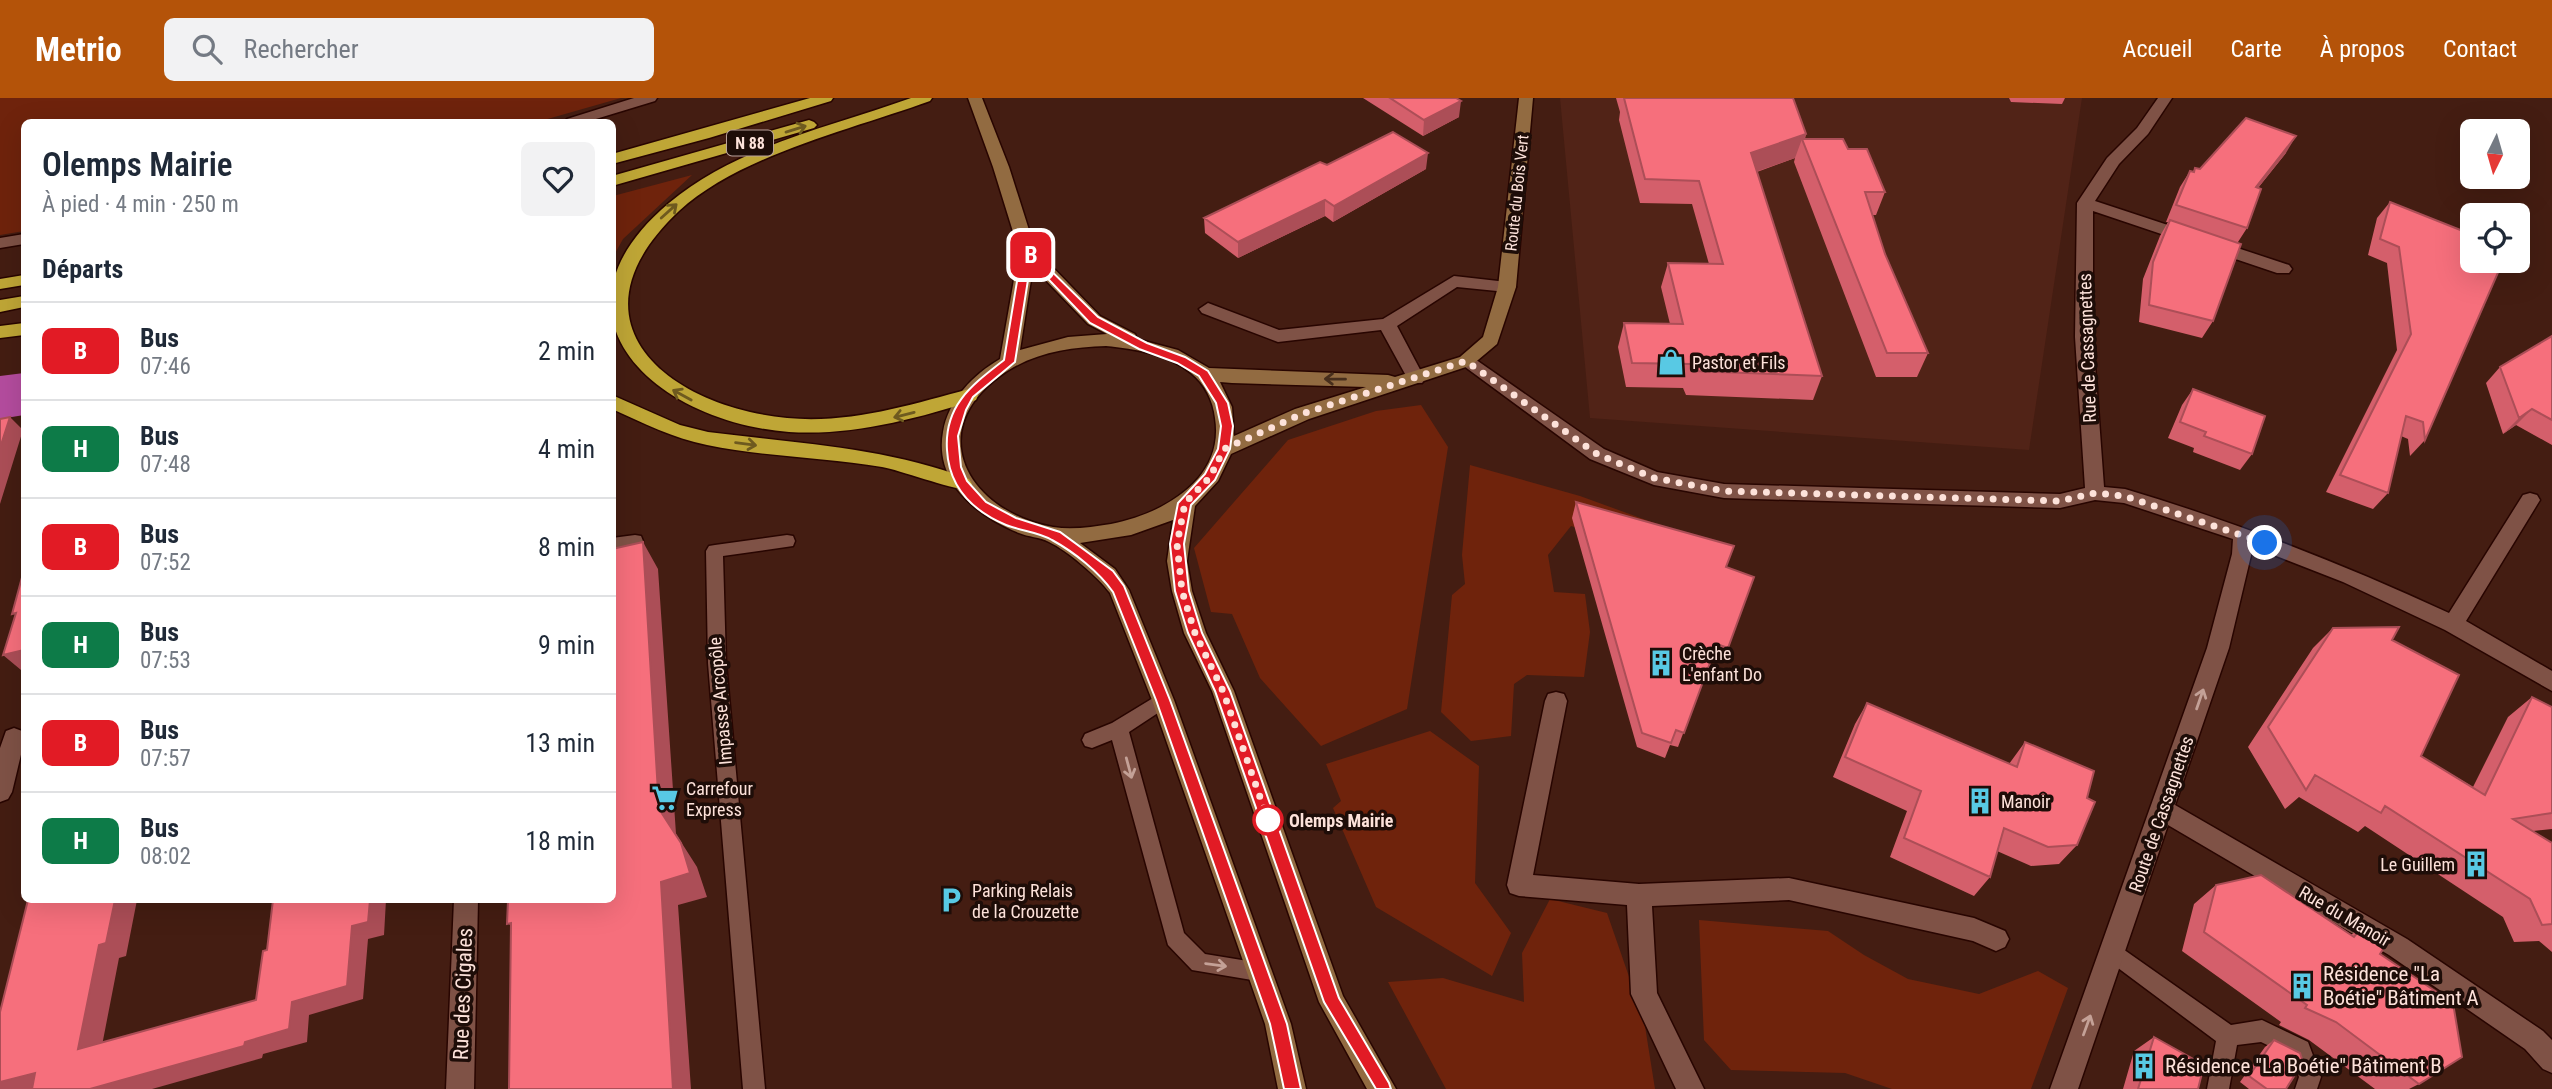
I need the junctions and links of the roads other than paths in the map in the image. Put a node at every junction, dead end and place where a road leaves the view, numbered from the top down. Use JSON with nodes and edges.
{"nodes":[{"id":1,"x":650,"y":98,"type":"edge"},
{"id":2,"x":826,"y":98,"type":"edge"},
{"id":3,"x":886,"y":98,"type":"edge"},
{"id":4,"x":975,"y":98,"type":"edge"},
{"id":5,"x":1526,"y":98,"type":"edge"},
{"id":6,"x":2165,"y":98,"type":"edge"},
{"id":7,"x":920,"y":100,"type":"edge"},
{"id":8,"x":582,"y":119,"type":"edge"},
{"id":9,"x":616,"y":158,"type":"edge"},
{"id":10,"x":616,"y":180,"type":"edge"},
{"id":11,"x":2085,"y":204,"type":"junction"},
{"id":12,"x":21,"y":240,"type":"edge"},
{"id":13,"x":0,"y":243,"type":"edge"},
{"id":14,"x":1027,"y":251,"type":"junction"},
{"id":15,"x":2283,"y":269,"type":"dead end"},
{"id":16,"x":21,"y":280,"type":"edge"},
{"id":17,"x":0,"y":284,"type":"edge"},
{"id":18,"x":1507,"y":287,"type":"junction"},
{"id":19,"x":21,"y":302,"type":"edge"},
{"id":20,"x":0,"y":306,"type":"edge"},
{"id":21,"x":1208,"y":309,"type":"dead end"},
{"id":22,"x":1387,"y":324,"type":"junction"},
{"id":23,"x":21,"y":329,"type":"edge"},
{"id":24,"x":0,"y":332,"type":"edge"},
{"id":25,"x":1143,"y":346,"type":"junction"},
{"id":26,"x":1466,"y":361,"type":"junction"},
{"id":27,"x":1009,"y":362,"type":"junction"},
{"id":28,"x":1204,"y":374,"type":"junction"},
{"id":29,"x":1410,"y":380,"type":"junction"},
{"id":30,"x":969,"y":395,"type":"junction"},
{"id":31,"x":616,"y":403,"type":"edge"},
{"id":32,"x":1224,"y":449,"type":"junction"},
{"id":33,"x":962,"y":484,"type":"junction"},
{"id":34,"x":2095,"y":493,"type":"junction"},
{"id":35,"x":2529,"y":500,"type":"dead end"},
{"id":36,"x":1185,"y":503,"type":"junction"},
{"id":37,"x":1055,"y":535,"type":"junction"},
{"id":38,"x":2244,"y":535,"type":"junction"},
{"id":39,"x":635,"y":541,"type":"edge"},
{"id":40,"x":787,"y":541,"type":"dead end"},
{"id":41,"x":616,"y":544,"type":"edge"},
{"id":42,"x":2453,"y":624,"type":"junction"},
{"id":43,"x":2552,"y":682,"type":"edge"},
{"id":44,"x":1163,"y":700,"type":"junction"},
{"id":45,"x":1556,"y":701,"type":"dead end"},
{"id":46,"x":1119,"y":729,"type":"junction"},
{"id":47,"x":13,"y":738,"type":"edge"},
{"id":48,"x":1092,"y":740,"type":"dead end"},
{"id":49,"x":0,"y":792,"type":"edge"},
{"id":50,"x":2163,"y":810,"type":"junction"},
{"id":51,"x":1639,"y":895,"type":"junction"},
{"id":52,"x":466,"y":903,"type":"edge"},
{"id":53,"x":1996,"y":939,"type":"dead end"},
{"id":54,"x":2113,"y":952,"type":"junction"},
{"id":55,"x":1258,"y":971,"type":"junction"},
{"id":56,"x":2228,"y":1036,"type":"junction"},
{"id":57,"x":2552,"y":1060,"type":"edge"},
{"id":58,"x":460,"y":1089,"type":"edge"},
{"id":59,"x":754,"y":1089,"type":"edge"},
{"id":60,"x":1292,"y":1089,"type":"edge"},
{"id":61,"x":1382,"y":1089,"type":"edge"},
{"id":62,"x":1690,"y":1089,"type":"edge"},
{"id":63,"x":2064,"y":1089,"type":"edge"},
{"id":64,"x":2218,"y":1089,"type":"edge"},
{"id":65,"x":2306,"y":1089,"type":"edge"}],
"edges":[{"from":1,"to":8,"type":"street"},
{"from":2,"to":9,"type":"highway"},
{"from":10,"to":3,"type":"highway","number":"N 88","one_way":true},
{"from":4,"to":14,"type":"street"},
{"from":5,"to":18,"type":"street","name":"Route du Bois Vert"},
{"from":6,"to":11,"type":"street"},
{"from":30,"to":7,"type":"highway","one_way":true},
{"from":11,"to":15,"type":"street"},
{"from":11,"to":34,"type":"street","name":"Rue de Cassagnettes"},
{"from":12,"to":13,"type":"street"},
{"from":14,"to":25,"type":"street"},
{"from":14,"to":27,"type":"street"},
{"from":16,"to":17,"type":"highway"},
{"from":18,"to":22,"type":"street"},
{"from":18,"to":26,"type":"street","name":"Route du Bois Vert"},
{"from":19,"to":20,"type":"highway"},
{"from":21,"to":22,"type":"street"},
{"from":22,"to":29,"type":"street"},
{"from":23,"to":24,"type":"highway"},
{"from":25,"to":27,"type":"street"},
{"from":25,"to":28,"type":"street"},
{"from":26,"to":29,"type":"street"},
{"from":26,"to":34,"type":"street"},
{"from":27,"to":30,"type":"street"},
{"from":29,"to":28,"type":"street","one_way":true},
{"from":28,"to":32,"type":"street"},
{"from":29,"to":32,"type":"street"},
{"from":30,"to":33,"type":"street"},
{"from":31,"to":33,"type":"highway","one_way":true},
{"from":32,"to":36,"type":"street"},
{"from":33,"to":37,"type":"street"},
{"from":34,"to":38,"type":"street"},
{"from":35,"to":42,"type":"street"},
{"from":36,"to":37,"type":"street"},
{"from":36,"to":61,"type":"street"},
{"from":37,"to":44,"type":"street"},
{"from":38,"to":42,"type":"street"},
{"from":50,"to":38,"type":"street","name":"Route de Cassagnettes","one_way":true},
{"from":39,"to":41,"type":"lane"},
{"from":40,"to":59,"type":"lane","name":"Impasse Arcopôle"},
{"from":42,"to":43,"type":"street"},
{"from":44,"to":46,"type":"lane"},
{"from":44,"to":55,"type":"street"},
{"from":45,"to":51,"type":"street"},
{"from":46,"to":48,"type":"lane"},
{"from":46,"to":55,"type":"lane","one_way":true},
{"from":47,"to":49,"type":"street"},
{"from":50,"to":54,"type":"street","name":"Route de Cassagnettes"},
{"from":50,"to":57,"type":"street","name":"Rue du Manoir"},
{"from":51,"to":53,"type":"street"},
{"from":51,"to":62,"type":"street"},
{"from":52,"to":58,"type":"street","name":"Rue des Cigales"},
{"from":54,"to":56,"type":"lane"},
{"from":63,"to":54,"type":"street","name":"Route de Cassagnettes","one_way":true},
{"from":55,"to":60,"type":"street"},
{"from":56,"to":64,"type":"lane"},
{"from":56,"to":65,"type":"lane"}]}
